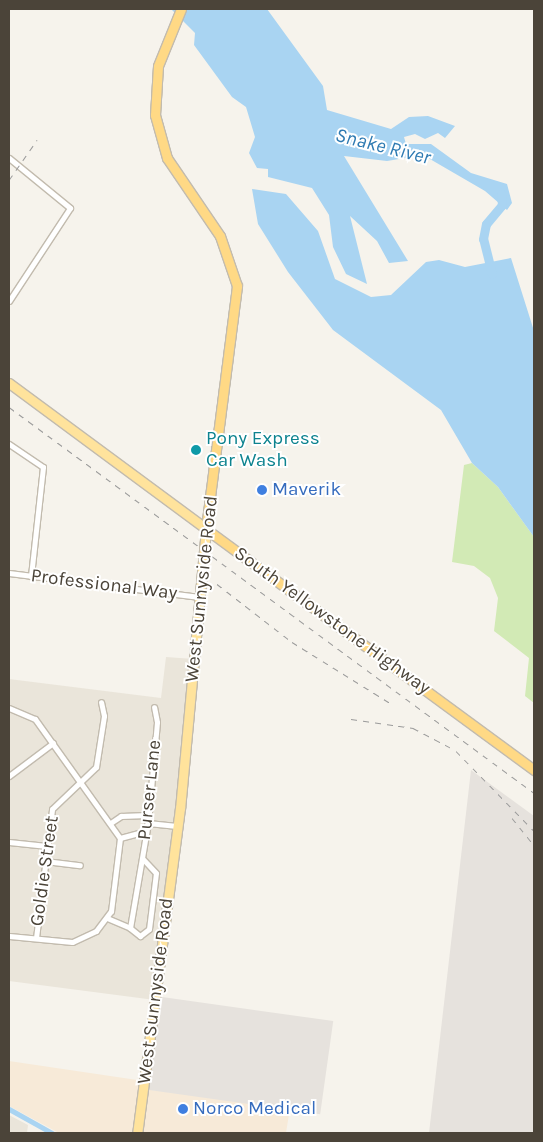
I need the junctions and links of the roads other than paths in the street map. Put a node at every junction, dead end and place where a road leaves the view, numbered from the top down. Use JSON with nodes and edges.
{"nodes":[{"id":1,"x":181,"y":9,"type":"edge"},
{"id":2,"x":9,"y":158,"type":"edge"},
{"id":3,"x":9,"y":300,"type":"edge"},
{"id":4,"x":9,"y":383,"type":"edge"},
{"id":5,"x":9,"y":444,"type":"edge"},
{"id":6,"x":206,"y":529,"type":"junction"},
{"id":7,"x":9,"y":573,"type":"edge"},
{"id":8,"x":31,"y":576,"type":"junction"},
{"id":9,"x":199,"y":597,"type":"junction"},
{"id":10,"x":101,"y":702,"type":"dead end"},
{"id":11,"x":154,"y":707,"type":"dead end"},
{"id":12,"x":9,"y":708,"type":"edge"},
{"id":13,"x":53,"y":744,"type":"junction"},
{"id":14,"x":534,"y":770,"type":"edge"},
{"id":15,"x":9,"y":776,"type":"edge"},
{"id":16,"x":81,"y":782,"type":"junction"},
{"id":17,"x":146,"y":815,"type":"junction"},
{"id":18,"x":112,"y":822,"type":"junction"},
{"id":19,"x":148,"y":823,"type":"junction"},
{"id":20,"x":177,"y":826,"type":"junction"},
{"id":21,"x":120,"y":838,"type":"junction"},
{"id":22,"x":9,"y":842,"type":"edge"},
{"id":23,"x":47,"y":846,"type":"junction"},
{"id":24,"x":143,"y":859,"type":"junction"},
{"id":25,"x":46,"y":861,"type":"junction"},
{"id":26,"x":80,"y":865,"type":"dead end"},
{"id":27,"x":107,"y":918,"type":"junction"},
{"id":28,"x":130,"y":928,"type":"junction"},
{"id":29,"x":9,"y":936,"type":"edge"},
{"id":30,"x":36,"y":938,"type":"junction"},
{"id":31,"x":137,"y":1133,"type":"edge"}],
"edges":[{"from":1,"to":6,"type":"highway","name":"West Sunnyside Road"},
{"from":2,"to":3,"type":"street"},
{"from":4,"to":6,"type":"main road","name":"South Yellowstone Highway"},
{"from":5,"to":8,"type":"street"},
{"from":6,"to":9,"type":"main road","name":"West Sunnyside Road"},
{"from":6,"to":14,"type":"highway","name":"South Yellowstone Highway"},
{"from":7,"to":8,"type":"street","name":"Professional Way"},
{"from":8,"to":9,"type":"street","name":"Professional Way"},
{"from":9,"to":20,"type":"main road","name":"West Sunnyside Road"},
{"from":10,"to":16,"type":"street","name":"Goldie Street"},
{"from":11,"to":17,"type":"street","name":"Purser Lane"},
{"from":12,"to":13,"type":"street"},
{"from":13,"to":15,"type":"street"},
{"from":13,"to":16,"type":"street"},
{"from":16,"to":18,"type":"street"},
{"from":16,"to":23,"type":"street","name":"Goldie Street"},
{"from":17,"to":18,"type":"street"},
{"from":17,"to":19,"type":"street","name":"Purser Lane"},
{"from":18,"to":21,"type":"street"},
{"from":19,"to":20,"type":"street"},
{"from":19,"to":21,"type":"street"},
{"from":19,"to":24,"type":"street","name":"Purser Lane"},
{"from":20,"to":31,"type":"main road","name":"West Sunnyside Road"},
{"from":21,"to":27,"type":"street"},
{"from":22,"to":23,"type":"street"},
{"from":23,"to":25,"type":"street","name":"Goldie Street"},
{"from":24,"to":28,"type":"street"},
{"from":24,"to":28,"type":"street","name":"Purser Lane"},
{"from":25,"to":26,"type":"street"},
{"from":25,"to":30,"type":"street","name":"Goldie Street"},
{"from":27,"to":28,"type":"street"},
{"from":27,"to":30,"type":"street"},
{"from":29,"to":30,"type":"street"}]}
